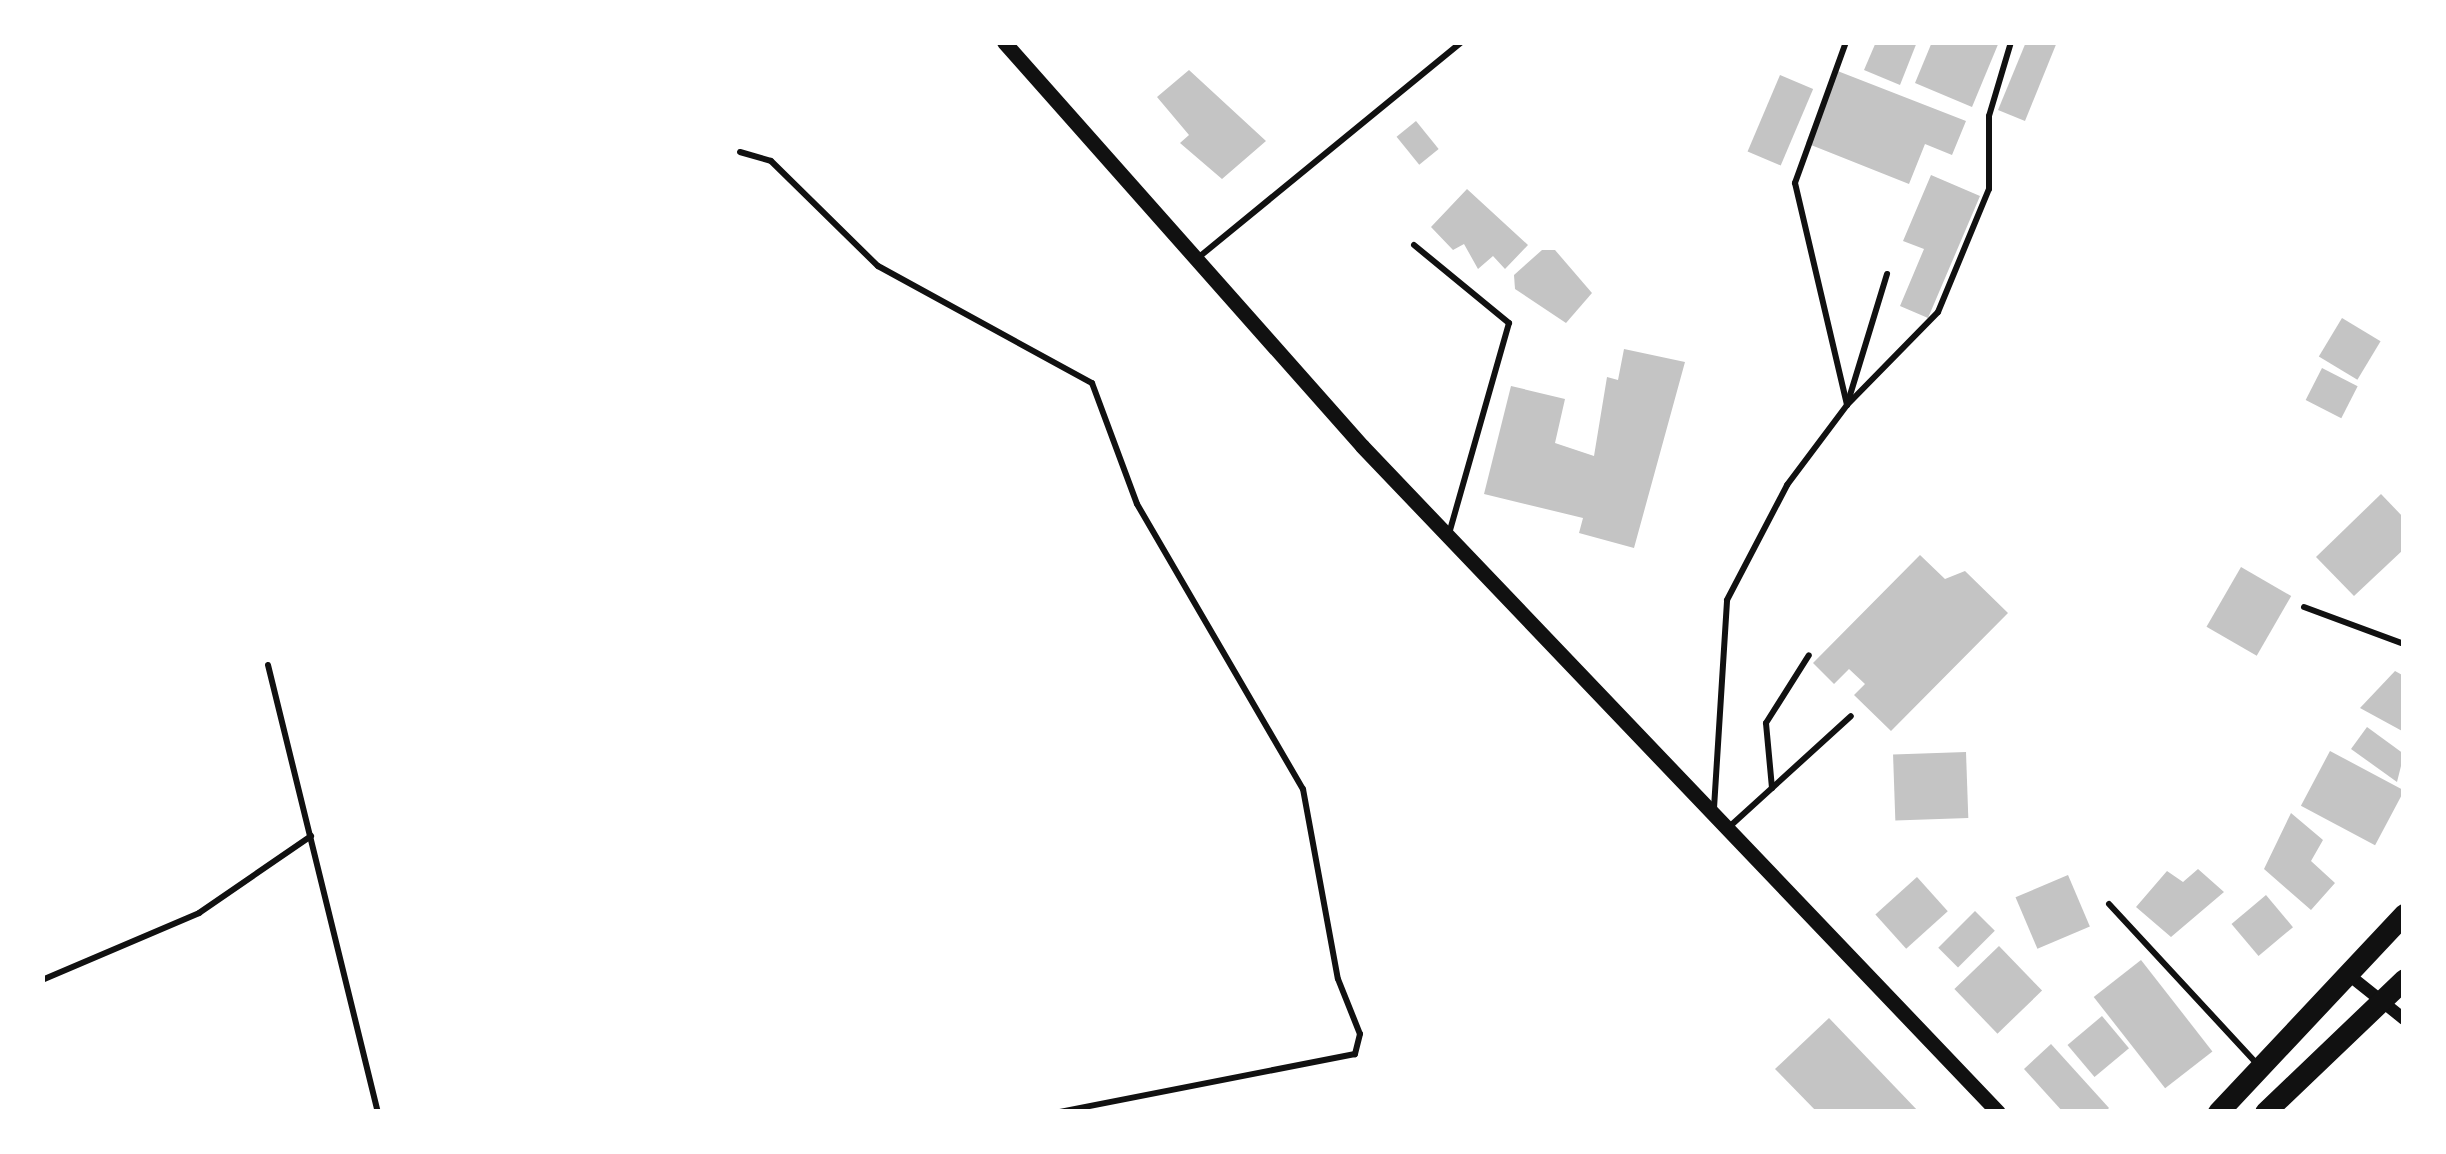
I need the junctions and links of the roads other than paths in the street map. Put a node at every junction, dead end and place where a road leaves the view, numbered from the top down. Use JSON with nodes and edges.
{"nodes":[{"id":1,"x":1004,"y":42,"type":"edge"},
{"id":2,"x":1462,"y":42,"type":"edge"},
{"id":3,"x":2011,"y":42,"type":"edge"},
{"id":4,"x":1844,"y":44,"type":"edge"},
{"id":5,"x":740,"y":152,"type":"dead end"},
{"id":6,"x":1414,"y":245,"type":"dead end"},
{"id":7,"x":1196,"y":259,"type":"junction"},
{"id":8,"x":1887,"y":274,"type":"dead end"},
{"id":9,"x":1847,"y":405,"type":"junction"},
{"id":10,"x":1448,"y":537,"type":"junction"},
{"id":11,"x":2304,"y":607,"type":"dead end"},
{"id":12,"x":2404,"y":644,"type":"edge"},
{"id":13,"x":1809,"y":655,"type":"dead end"},
{"id":14,"x":268,"y":665,"type":"dead end"},
{"id":15,"x":1851,"y":716,"type":"dead end"},
{"id":16,"x":1772,"y":788,"type":"junction"},
{"id":17,"x":1720,"y":824,"type":"junction"},
{"id":18,"x":311,"y":836,"type":"junction"},
{"id":19,"x":2110,"y":904,"type":"dead end"},
{"id":20,"x":2404,"y":914,"type":"edge"},
{"id":21,"x":2354,"y":979,"type":"junction"},
{"id":22,"x":2404,"y":979,"type":"edge"},
{"id":23,"x":42,"y":980,"type":"edge"},
{"id":24,"x":2386,"y":1003,"type":"junction"},
{"id":25,"x":2404,"y":1019,"type":"edge"},
{"id":26,"x":2264,"y":1071,"type":"junction"},
{"id":27,"x":1992,"y":1106,"type":"edge"},
{"id":28,"x":379,"y":1112,"type":"edge"},
{"id":29,"x":1058,"y":1112,"type":"edge"},
{"id":30,"x":1972,"y":1112,"type":"edge"},
{"id":31,"x":2218,"y":1112,"type":"edge"},
{"id":32,"x":2264,"y":1112,"type":"edge"}],
"edges":[{"from":1,"to":7,"type":"street"},
{"from":2,"to":7,"type":"lane"},
{"from":3,"to":9,"type":"lane"},
{"from":4,"to":9,"type":"lane"},
{"from":5,"to":29,"type":"lane"},
{"from":6,"to":10,"type":"lane"},
{"from":7,"to":10,"type":"street"},
{"from":8,"to":9,"type":"lane"},
{"from":9,"to":17,"type":"lane"},
{"from":10,"to":17,"type":"street"},
{"from":11,"to":12,"type":"lane"},
{"from":13,"to":16,"type":"lane"},
{"from":14,"to":18,"type":"lane"},
{"from":15,"to":16,"type":"lane"},
{"from":16,"to":17,"type":"lane"},
{"from":17,"to":27,"type":"street"},
{"from":18,"to":23,"type":"lane"},
{"from":18,"to":28,"type":"lane"},
{"from":19,"to":26,"type":"lane"},
{"from":20,"to":21,"type":"highway"},
{"from":21,"to":24,"type":"street"},
{"from":21,"to":26,"type":"highway"},
{"from":22,"to":24,"type":"highway"},
{"from":24,"to":25,"type":"street"},
{"from":24,"to":32,"type":"highway"},
{"from":26,"to":31,"type":"highway"},
{"from":27,"to":30,"type":"lane"}]}
